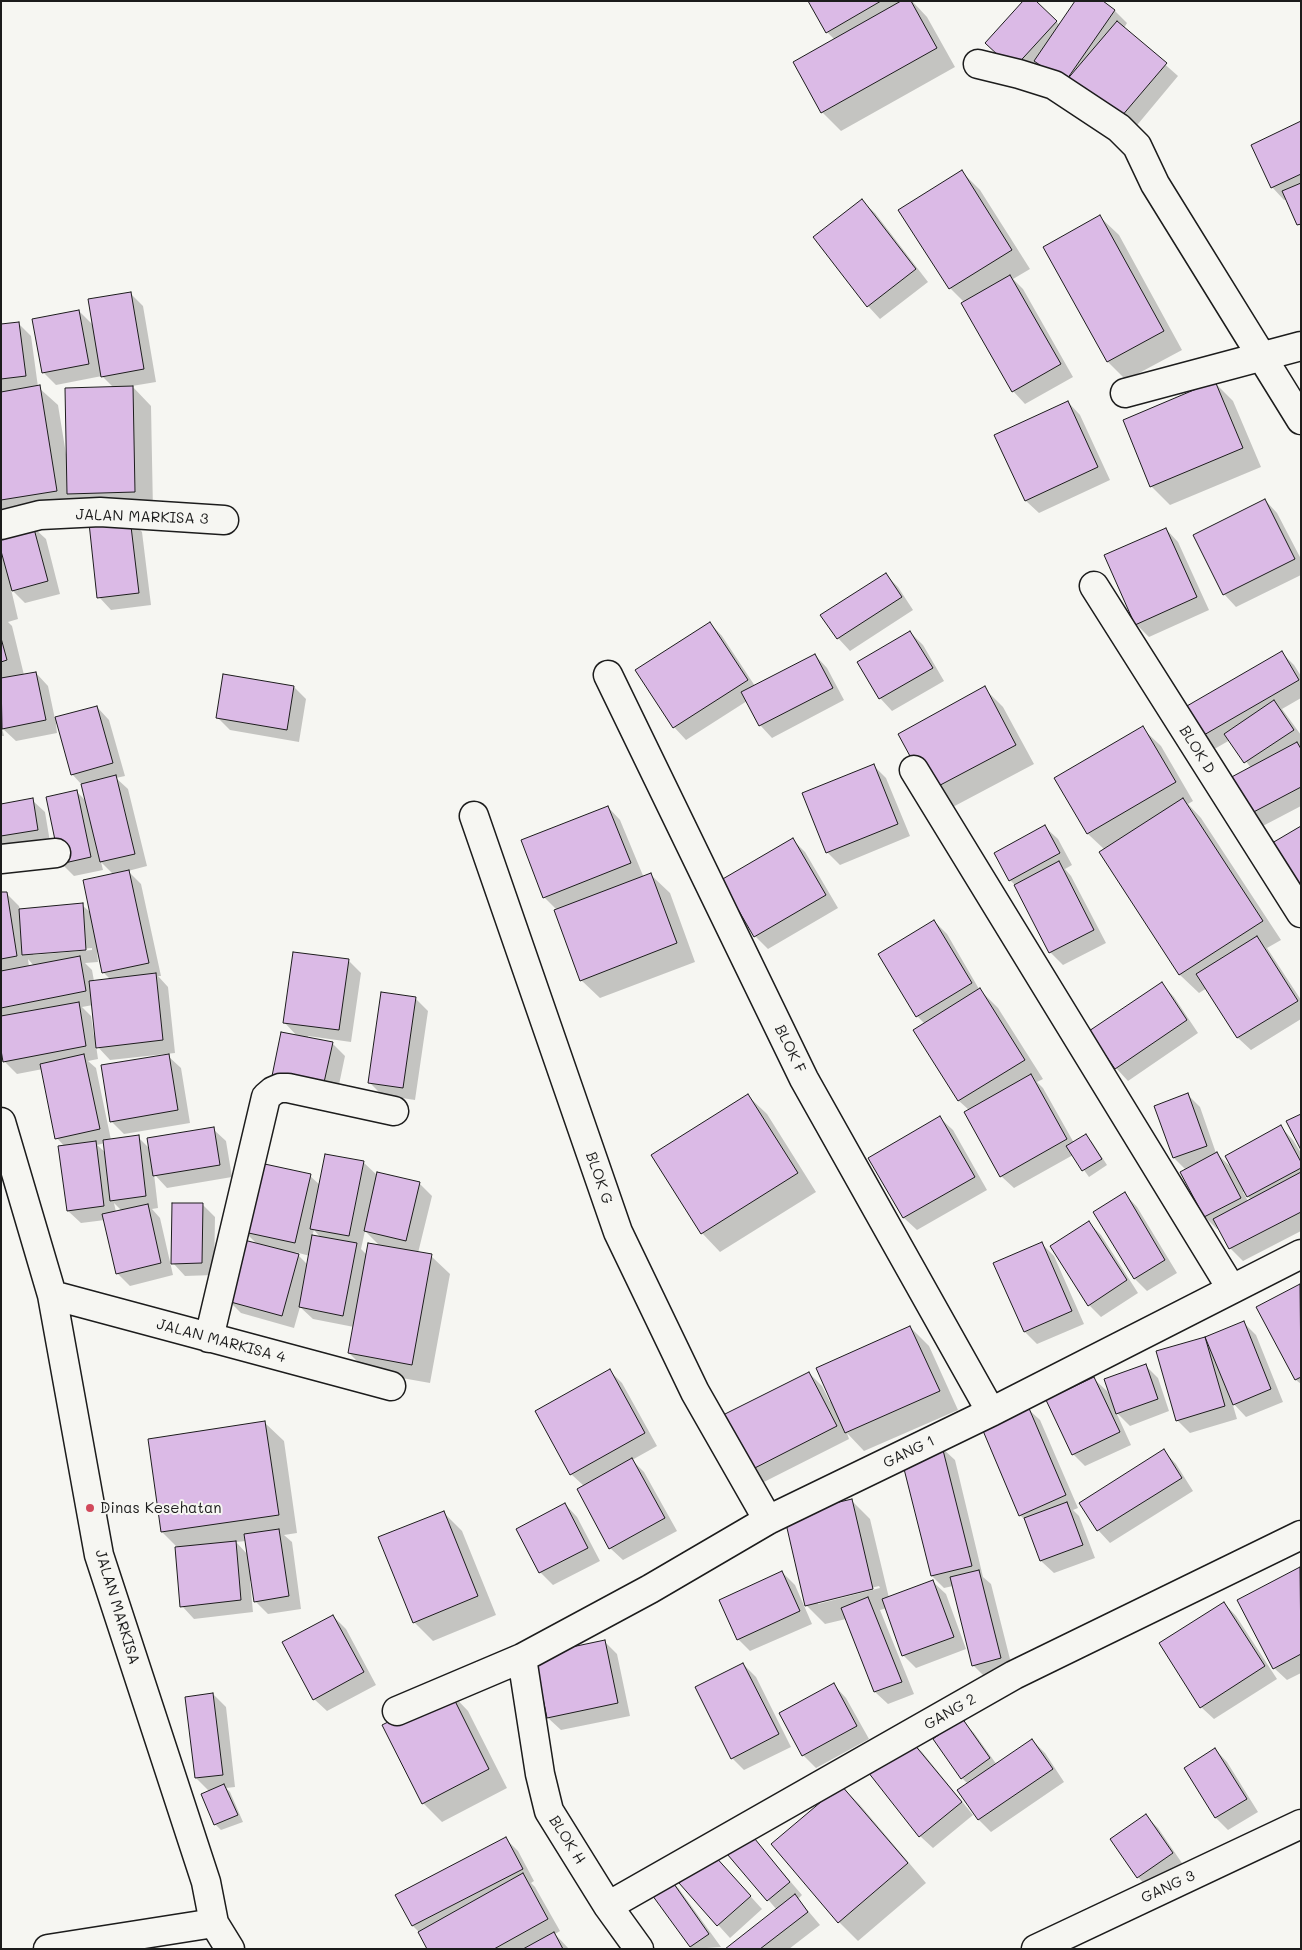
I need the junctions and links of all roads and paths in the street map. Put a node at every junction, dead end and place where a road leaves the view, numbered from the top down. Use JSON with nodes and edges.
{"nodes":[{"id":1,"x":978,"y":64,"type":"dead end"},
{"id":2,"x":1301,"y":346,"type":"edge"},
{"id":3,"x":1261,"y":358,"type":"junction"},
{"id":4,"x":1126,"y":393,"type":"dead end"},
{"id":5,"x":1301,"y":420,"type":"edge"},
{"id":6,"x":224,"y":520,"type":"dead end"},
{"id":7,"x":1,"y":525,"type":"edge"},
{"id":8,"x":1094,"y":586,"type":"dead end"},
{"id":9,"x":608,"y":675,"type":"dead end"},
{"id":10,"x":914,"y":770,"type":"dead end"},
{"id":11,"x":474,"y":816,"type":"dead end"},
{"id":12,"x":56,"y":853,"type":"dead end"},
{"id":13,"x":1,"y":859,"type":"edge"},
{"id":14,"x":1301,"y":914,"type":"edge"},
{"id":15,"x":394,"y":1111,"type":"dead end"},
{"id":16,"x":1,"y":1122,"type":"edge"},
{"id":17,"x":1301,"y":1254,"type":"edge"},
{"id":18,"x":1231,"y":1288,"type":"junction"},
{"id":19,"x":52,"y":1295,"type":"junction"},
{"id":20,"x":209,"y":1338,"type":"junction"},
{"id":21,"x":391,"y":1386,"type":"dead end"},
{"id":22,"x":991,"y":1412,"type":"junction"},
{"id":23,"x":768,"y":1520,"type":"junction"},
{"id":24,"x":1301,"y":1534,"type":"edge"},
{"id":25,"x":522,"y":1658,"type":"junction"},
{"id":26,"x":397,"y":1711,"type":"dead end"},
{"id":27,"x":1301,"y":1824,"type":"edge"},
{"id":28,"x":608,"y":1906,"type":"junction"},
{"id":29,"x":214,"y":1923,"type":"junction"},
{"id":30,"x":48,"y":1949,"type":"edge"},
{"id":31,"x":230,"y":1949,"type":"edge"},
{"id":32,"x":639,"y":1949,"type":"edge"},
{"id":33,"x":1036,"y":1949,"type":"edge"}],
"edges":[{"from":1,"to":3,"type":"street"},
{"from":2,"to":3,"type":"street"},
{"from":3,"to":4,"type":"street"},
{"from":3,"to":5,"type":"street"},
{"from":6,"to":7,"type":"street","name":"JALAN MARKISA 3"},
{"from":8,"to":14,"type":"street","name":"BLOK D"},
{"from":9,"to":22,"type":"street","name":"BLOK F"},
{"from":10,"to":18,"type":"street"},
{"from":11,"to":23,"type":"street","name":"BLOK G"},
{"from":12,"to":13,"type":"street"},
{"from":15,"to":20,"type":"street"},
{"from":16,"to":19,"type":"street","name":"JALAN MARKISA"},
{"from":17,"to":18,"type":"street","name":"GANG 1"},
{"from":18,"to":22,"type":"street","name":"GANG 1"},
{"from":19,"to":20,"type":"street","name":"JALAN MARKISA 4"},
{"from":19,"to":29,"type":"street","name":"JALAN MARKISA"},
{"from":20,"to":21,"type":"street","name":"JALAN MARKISA 4"},
{"from":22,"to":23,"type":"street","name":"GANG 1"},
{"from":23,"to":25,"type":"street","name":"GANG 1"},
{"from":24,"to":28,"type":"street","name":"GANG 2"},
{"from":25,"to":26,"type":"street","name":"GANG 1"},
{"from":25,"to":28,"type":"street","name":"BLOK H"},
{"from":27,"to":33,"type":"street","name":"GANG 3"},
{"from":28,"to":32,"type":"street","name":"BLOK H"},
{"from":29,"to":30,"type":"street"},
{"from":29,"to":31,"type":"street"}]}
